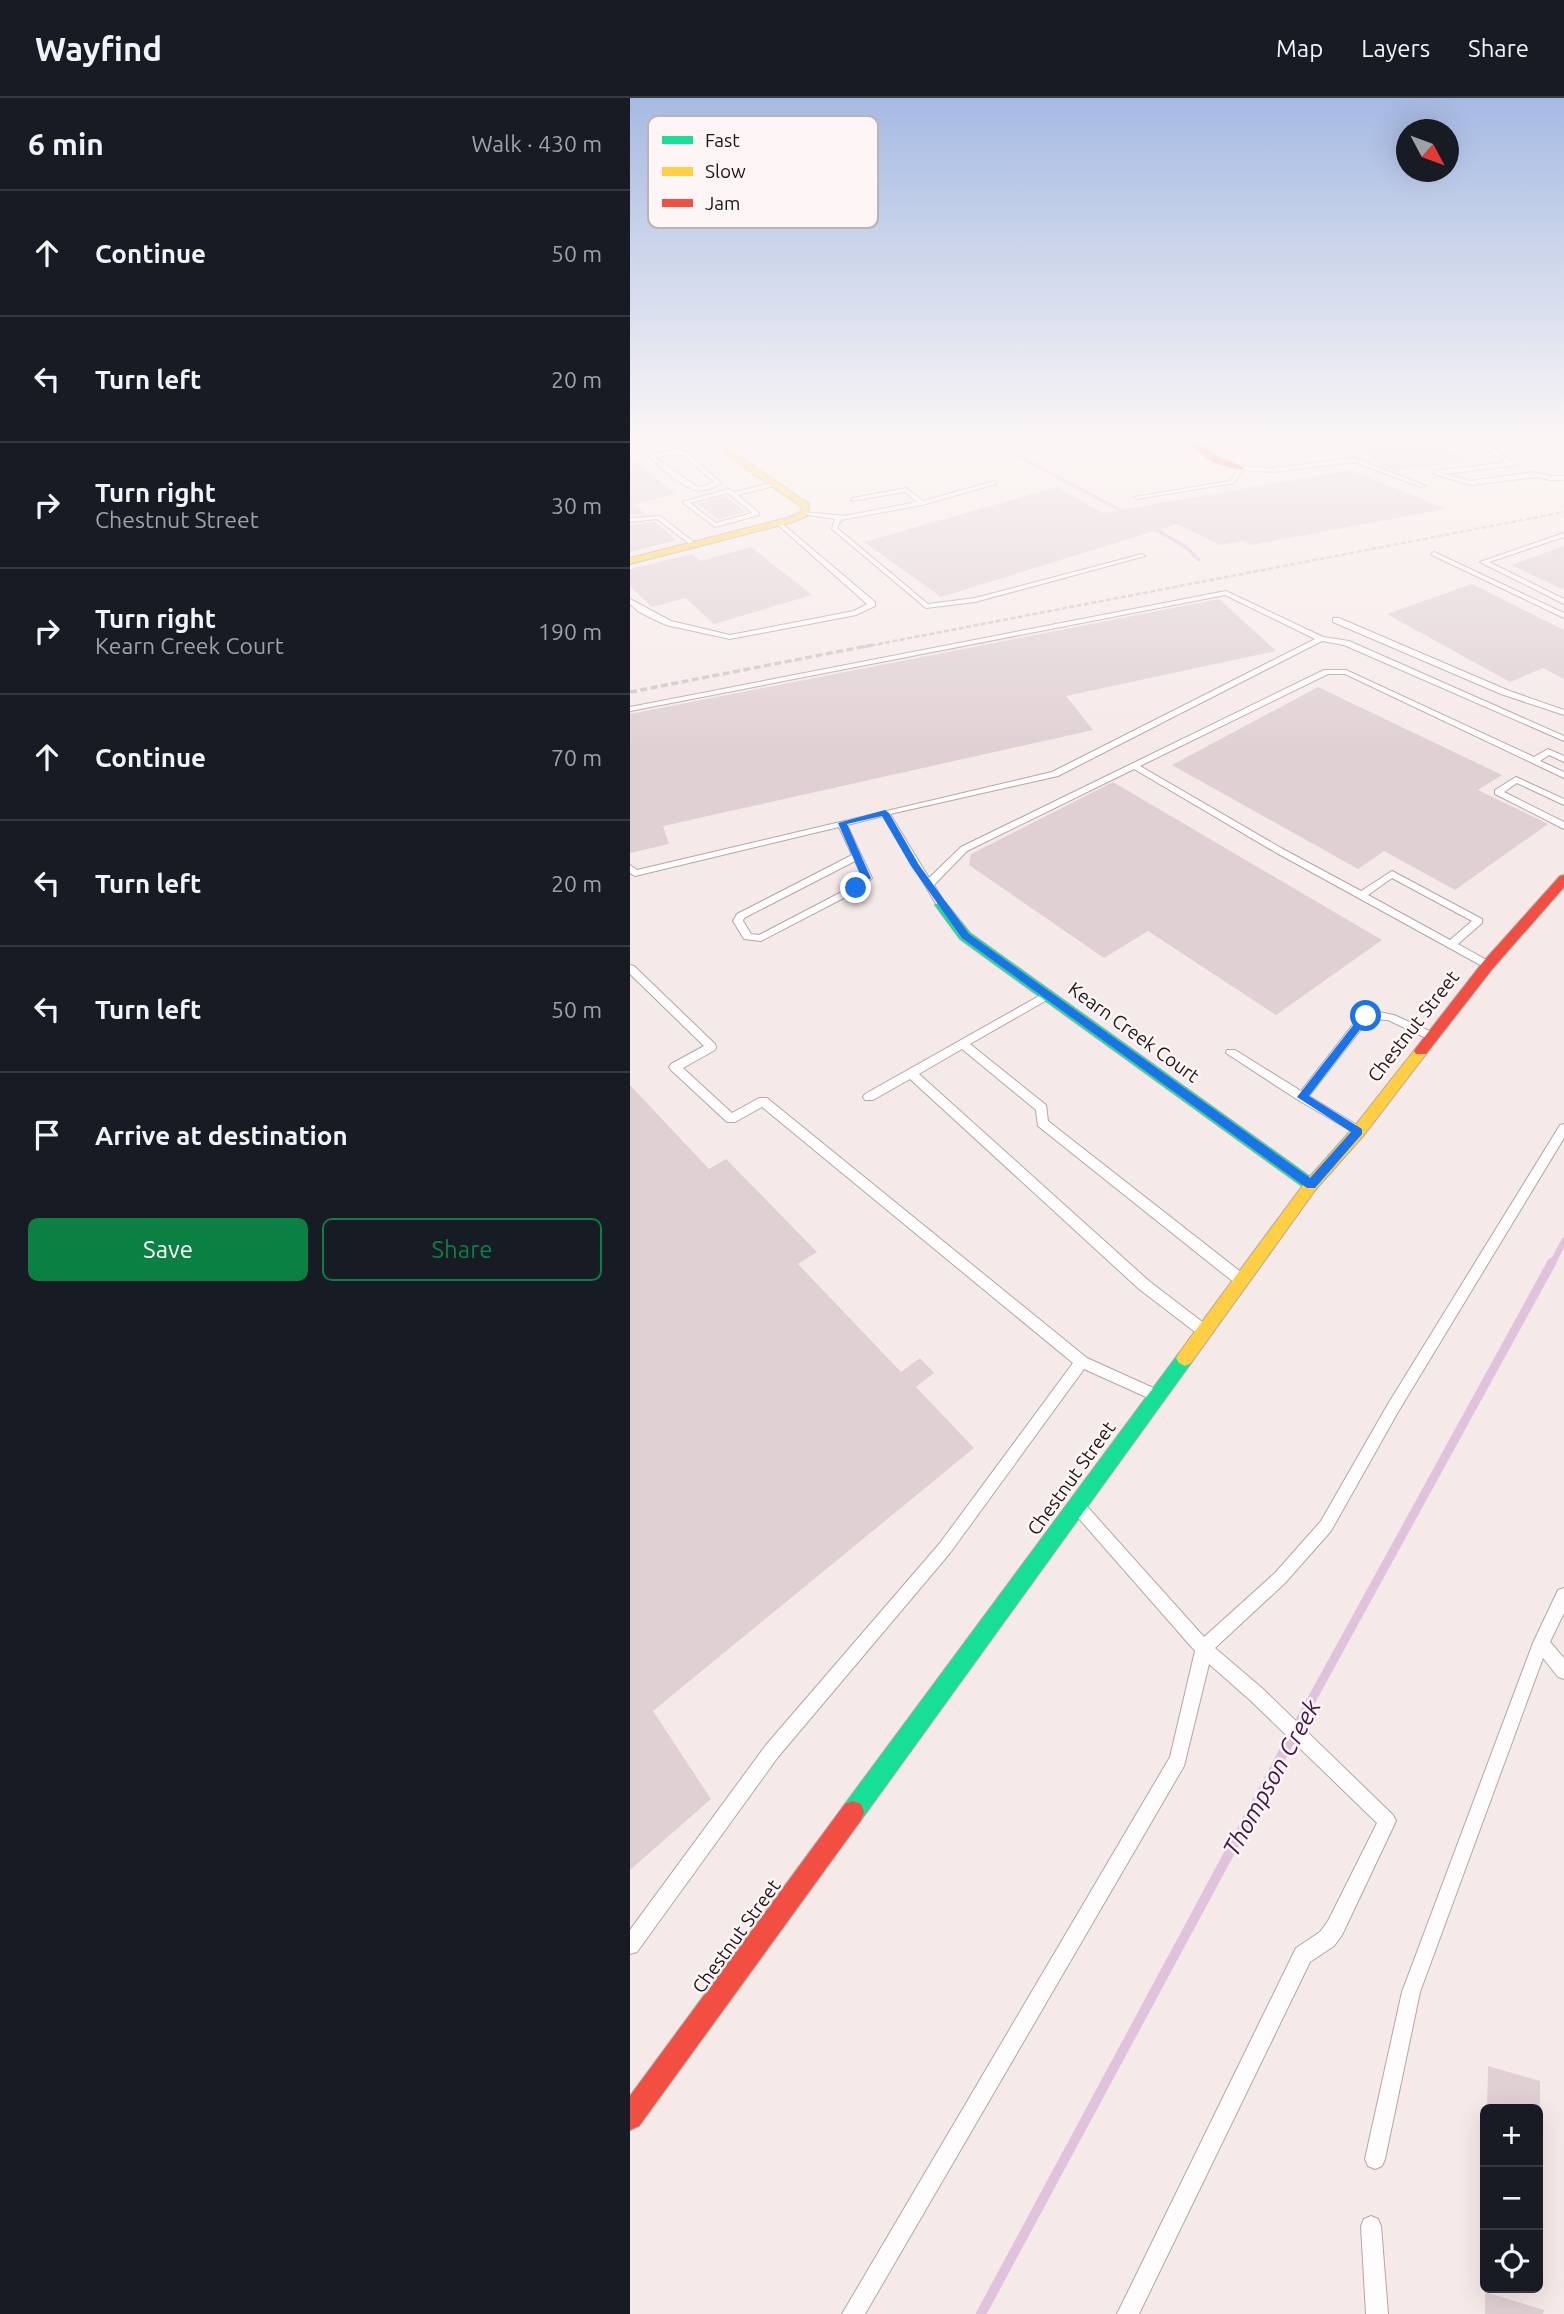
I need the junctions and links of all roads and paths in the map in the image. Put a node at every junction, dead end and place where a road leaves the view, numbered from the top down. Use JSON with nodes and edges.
{"nodes":[{"id":1,"x":691,"y":544,"type":"edge"},
{"id":2,"x":800,"y":544,"type":"edge"},
{"id":3,"x":853,"y":544,"type":"edge"},
{"id":4,"x":1536,"y":544,"type":"edge"},
{"id":5,"x":1434,"y":554,"type":"dead end"},
{"id":6,"x":1142,"y":556,"type":"dead end"},
{"id":7,"x":630,"y":561,"type":"edge"},
{"id":8,"x":630,"y":601,"type":"edge"},
{"id":9,"x":1564,"y":602,"type":"edge"},
{"id":10,"x":1564,"y":616,"type":"edge"},
{"id":11,"x":1336,"y":620,"type":"dead end"},
{"id":12,"x":1321,"y":639,"type":"junction"},
{"id":13,"x":630,"y":709,"type":"edge"},
{"id":14,"x":1564,"y":713,"type":"edge"},
{"id":15,"x":1564,"y":739,"type":"edge"},
{"id":16,"x":1564,"y":759,"type":"edge"},
{"id":17,"x":1534,"y":761,"type":"junction"},
{"id":18,"x":1134,"y":766,"type":"junction"},
{"id":19,"x":1564,"y":775,"type":"edge"},
{"id":20,"x":1564,"y":802,"type":"edge"},
{"id":21,"x":885,"y":813,"type":"junction"},
{"id":22,"x":842,"y":823,"type":"junction"},
{"id":23,"x":1564,"y":826,"type":"edge"},
{"id":24,"x":858,"y":856,"type":"junction"},
{"id":25,"x":630,"y":869,"type":"edge"},
{"id":26,"x":1564,"y":880,"type":"edge"},
{"id":27,"x":928,"y":885,"type":"junction"},
{"id":28,"x":1363,"y":894,"type":"junction"},
{"id":29,"x":941,"y":905,"type":"joint"},
{"id":30,"x":1452,"y":944,"type":"junction"},
{"id":31,"x":1488,"y":965,"type":"junction"},
{"id":32,"x":630,"y":968,"type":"edge"},
{"id":33,"x":1048,"y":995,"type":"junction"},
{"id":34,"x":1430,"y":1036,"type":"junction"},
{"id":35,"x":963,"y":1044,"type":"junction"},
{"id":36,"x":1231,"y":1053,"type":"dead end"},
{"id":37,"x":911,"y":1073,"type":"junction"},
{"id":38,"x":869,"y":1097,"type":"dead end"},
{"id":39,"x":1302,"y":1097,"type":"junction"},
{"id":40,"x":1564,"y":1128,"type":"edge"},
{"id":41,"x":1359,"y":1131,"type":"junction"},
{"id":42,"x":1311,"y":1185,"type":"junction"},
{"id":43,"x":1241,"y":1280,"type":"junction"},
{"id":44,"x":1204,"y":1331,"type":"junction"},
{"id":45,"x":1082,"y":1362,"type":"junction"},
{"id":46,"x":1157,"y":1396,"type":"junction"},
{"id":47,"x":1076,"y":1506,"type":"junction"},
{"id":48,"x":1564,"y":1596,"type":"edge"},
{"id":49,"x":1541,"y":1643,"type":"junction"},
{"id":50,"x":1203,"y":1648,"type":"junction"},
{"id":51,"x":1564,"y":1671,"type":"edge"},
{"id":52,"x":1239,"y":1679,"type":"joint"},
{"id":53,"x":1373,"y":1808,"type":"joint"},
{"id":54,"x":630,"y":1945,"type":"edge"},
{"id":55,"x":630,"y":2117,"type":"edge"},
{"id":56,"x":1376,"y":2159,"type":"dead end"},
{"id":57,"x":1371,"y":2226,"type":"dead end"},
{"id":58,"x":853,"y":2314,"type":"edge"},
{"id":59,"x":1128,"y":2314,"type":"edge"},
{"id":60,"x":1377,"y":2314,"type":"edge"}],
"edges":[{"from":1,"to":7,"type":"street"},
{"from":2,"to":8,"type":"lane"},
{"from":3,"to":6,"type":"lane"},
{"from":4,"to":9,"type":"lane"},
{"from":5,"to":10,"type":"lane"},
{"from":11,"to":14,"type":"lane"},
{"from":12,"to":13,"type":"lane"},
{"from":12,"to":15,"type":"lane"},
{"from":12,"to":21,"type":"lane"},
{"from":16,"to":17,"type":"lane"},
{"from":17,"to":18,"type":"lane"},
{"from":17,"to":19,"type":"lane"},
{"from":18,"to":27,"type":"lane"},
{"from":18,"to":28,"type":"lane"},
{"from":20,"to":23,"type":"lane"},
{"from":21,"to":22,"type":"lane"},
{"from":21,"to":27,"type":"lane"},
{"from":22,"to":24,"type":"lane"},
{"from":22,"to":25,"type":"lane"},
{"from":24,"to":24,"type":"lane"},
{"from":26,"to":31,"type":"street","name":"Chestnut Street"},
{"from":27,"to":29,"type":"lane"},
{"from":28,"to":30,"type":"lane"},
{"from":28,"to":30,"type":"lane"},
{"from":29,"to":33,"type":"street","name":"Kearn Creek Court"},
{"from":30,"to":31,"type":"lane"},
{"from":31,"to":34,"type":"street","name":"Chestnut Street"},
{"from":32,"to":45,"type":"lane"},
{"from":33,"to":35,"type":"lane"},
{"from":33,"to":42,"type":"street","name":"Kearn Creek Court"},
{"from":34,"to":39,"type":"lane"},
{"from":34,"to":41,"type":"street","name":"Chestnut Street"},
{"from":35,"to":37,"type":"lane"},
{"from":35,"to":43,"type":"lane"},
{"from":36,"to":39,"type":"lane"},
{"from":37,"to":38,"type":"lane"},
{"from":37,"to":44,"type":"lane"},
{"from":39,"to":41,"type":"lane"},
{"from":40,"to":50,"type":"lane"},
{"from":41,"to":42,"type":"street","name":"Chestnut Street"},
{"from":42,"to":43,"type":"street","name":"Chestnut Street"},
{"from":43,"to":44,"type":"street","name":"Chestnut Street"},
{"from":44,"to":46,"type":"street","name":"Chestnut Street"},
{"from":45,"to":46,"type":"lane"},
{"from":45,"to":54,"type":"lane"},
{"from":46,"to":47,"type":"street","name":"Chestnut Street"},
{"from":47,"to":50,"type":"lane"},
{"from":47,"to":55,"type":"street","name":"Chestnut Street"},
{"from":48,"to":49,"type":"lane"},
{"from":49,"to":51,"type":"lane"},
{"from":49,"to":56,"type":"lane"},
{"from":50,"to":52,"type":"lane"},
{"from":50,"to":58,"type":"lane"},
{"from":52,"to":53,"type":"lane"},
{"from":53,"to":59,"type":"lane"},
{"from":57,"to":60,"type":"lane"}]}
